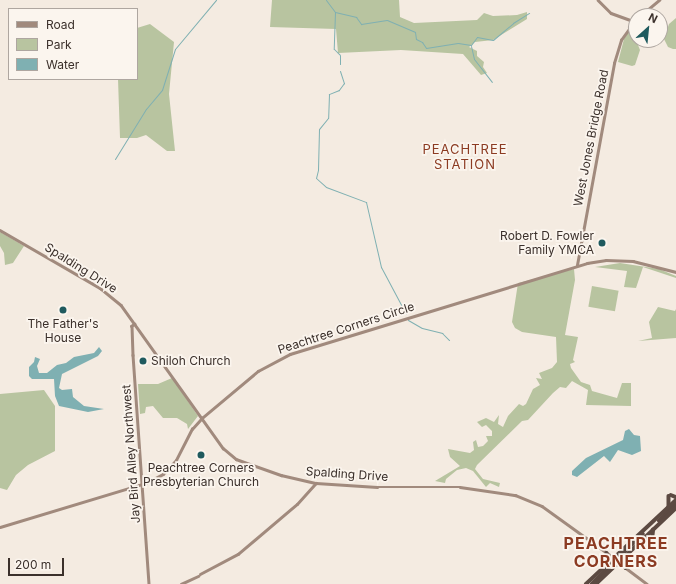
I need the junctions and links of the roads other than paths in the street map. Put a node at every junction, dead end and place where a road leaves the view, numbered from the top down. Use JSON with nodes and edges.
{"nodes":[{"id":1,"x":598,"y":0,"type":"edge"},
{"id":2,"x":659,"y":0,"type":"edge"},
{"id":3,"x":650,"y":8,"type":"edge"},
{"id":4,"x":628,"y":18,"type":"edge"},
{"id":5,"x":628,"y":29,"type":"edge"},
{"id":6,"x":0,"y":230,"type":"edge"},
{"id":7,"x":577,"y":265,"type":"junction"},
{"id":8,"x":676,"y":272,"type":"edge"},
{"id":9,"x":135,"y":324,"type":"junction"},
{"id":10,"x":202,"y":418,"type":"junction"},
{"id":11,"x":316,"y":483,"type":"junction"},
{"id":12,"x":142,"y":484,"type":"junction"},
{"id":13,"x":676,"y":497,"type":"edge"},
{"id":14,"x":676,"y":500,"type":"edge"},
{"id":15,"x":676,"y":504,"type":"edge"},
{"id":16,"x":668,"y":507,"type":"junction"},
{"id":17,"x":676,"y":508,"type":"edge"},
{"id":18,"x":0,"y":527,"type":"edge"},
{"id":19,"x":655,"y":528,"type":"junction"},
{"id":20,"x":643,"y":539,"type":"junction"},
{"id":21,"x":607,"y":553,"type":"junction"},
{"id":22,"x":624,"y":556,"type":"junction"},
{"id":23,"x":616,"y":560,"type":"junction"},
{"id":24,"x":608,"y":563,"type":"junction"},
{"id":25,"x":626,"y":568,"type":"junction"},
{"id":26,"x":149,"y":584,"type":"edge"},
{"id":27,"x":181,"y":584,"type":"edge"},
{"id":28,"x":586,"y":584,"type":"edge"},
{"id":29,"x":592,"y":584,"type":"edge"},
{"id":30,"x":596,"y":584,"type":"edge"},
{"id":31,"x":647,"y":584,"type":"edge"}],
"edges":[{"from":1,"to":4,"type":"street"},
{"from":2,"to":3,"type":"street"},
{"from":5,"to":7,"type":"street","name":"West Jones Bridge Road"},
{"from":6,"to":9,"type":"street","name":"Spalding Drive"},
{"from":7,"to":8,"type":"street","name":"Peachtree Corners Circle"},
{"from":7,"to":10,"type":"street","name":"Peachtree Corners Circle"},
{"from":9,"to":10,"type":"street","name":"Spalding Drive"},
{"from":9,"to":12,"type":"street","name":"Jay Bird Alley Northwest"},
{"from":10,"to":11,"type":"street","name":"Spalding Drive"},
{"from":10,"to":12,"type":"street","name":"Peachtree Corners Circle"},
{"from":11,"to":21,"type":"street","name":"Spalding Drive"},
{"from":11,"to":27,"type":"street"},
{"from":12,"to":18,"type":"street","name":"Peachtree Corners Circle"},
{"from":12,"to":26,"type":"street","name":"Jay Bird Alley Northwest"},
{"from":13,"to":16,"type":"highway"},
{"from":14,"to":16,"type":"highway"},
{"from":15,"to":19,"type":"highway"},
{"from":16,"to":23,"type":"highway"},
{"from":17,"to":19,"type":"highway"},
{"from":19,"to":20,"type":"highway"},
{"from":19,"to":20,"type":"highway"},
{"from":20,"to":22,"type":"highway"},
{"from":21,"to":23,"type":"street","name":"Spalding Drive"},
{"from":21,"to":24,"type":"highway"},
{"from":22,"to":23,"type":"highway"},
{"from":22,"to":25,"type":"highway"},
{"from":23,"to":24,"type":"highway"},
{"from":23,"to":25,"type":"street","name":"Spalding Drive"},
{"from":23,"to":29,"type":"highway"},
{"from":23,"to":30,"type":"highway"},
{"from":24,"to":28,"type":"highway"},
{"from":25,"to":31,"type":"street","name":"Spalding Drive"}]}
